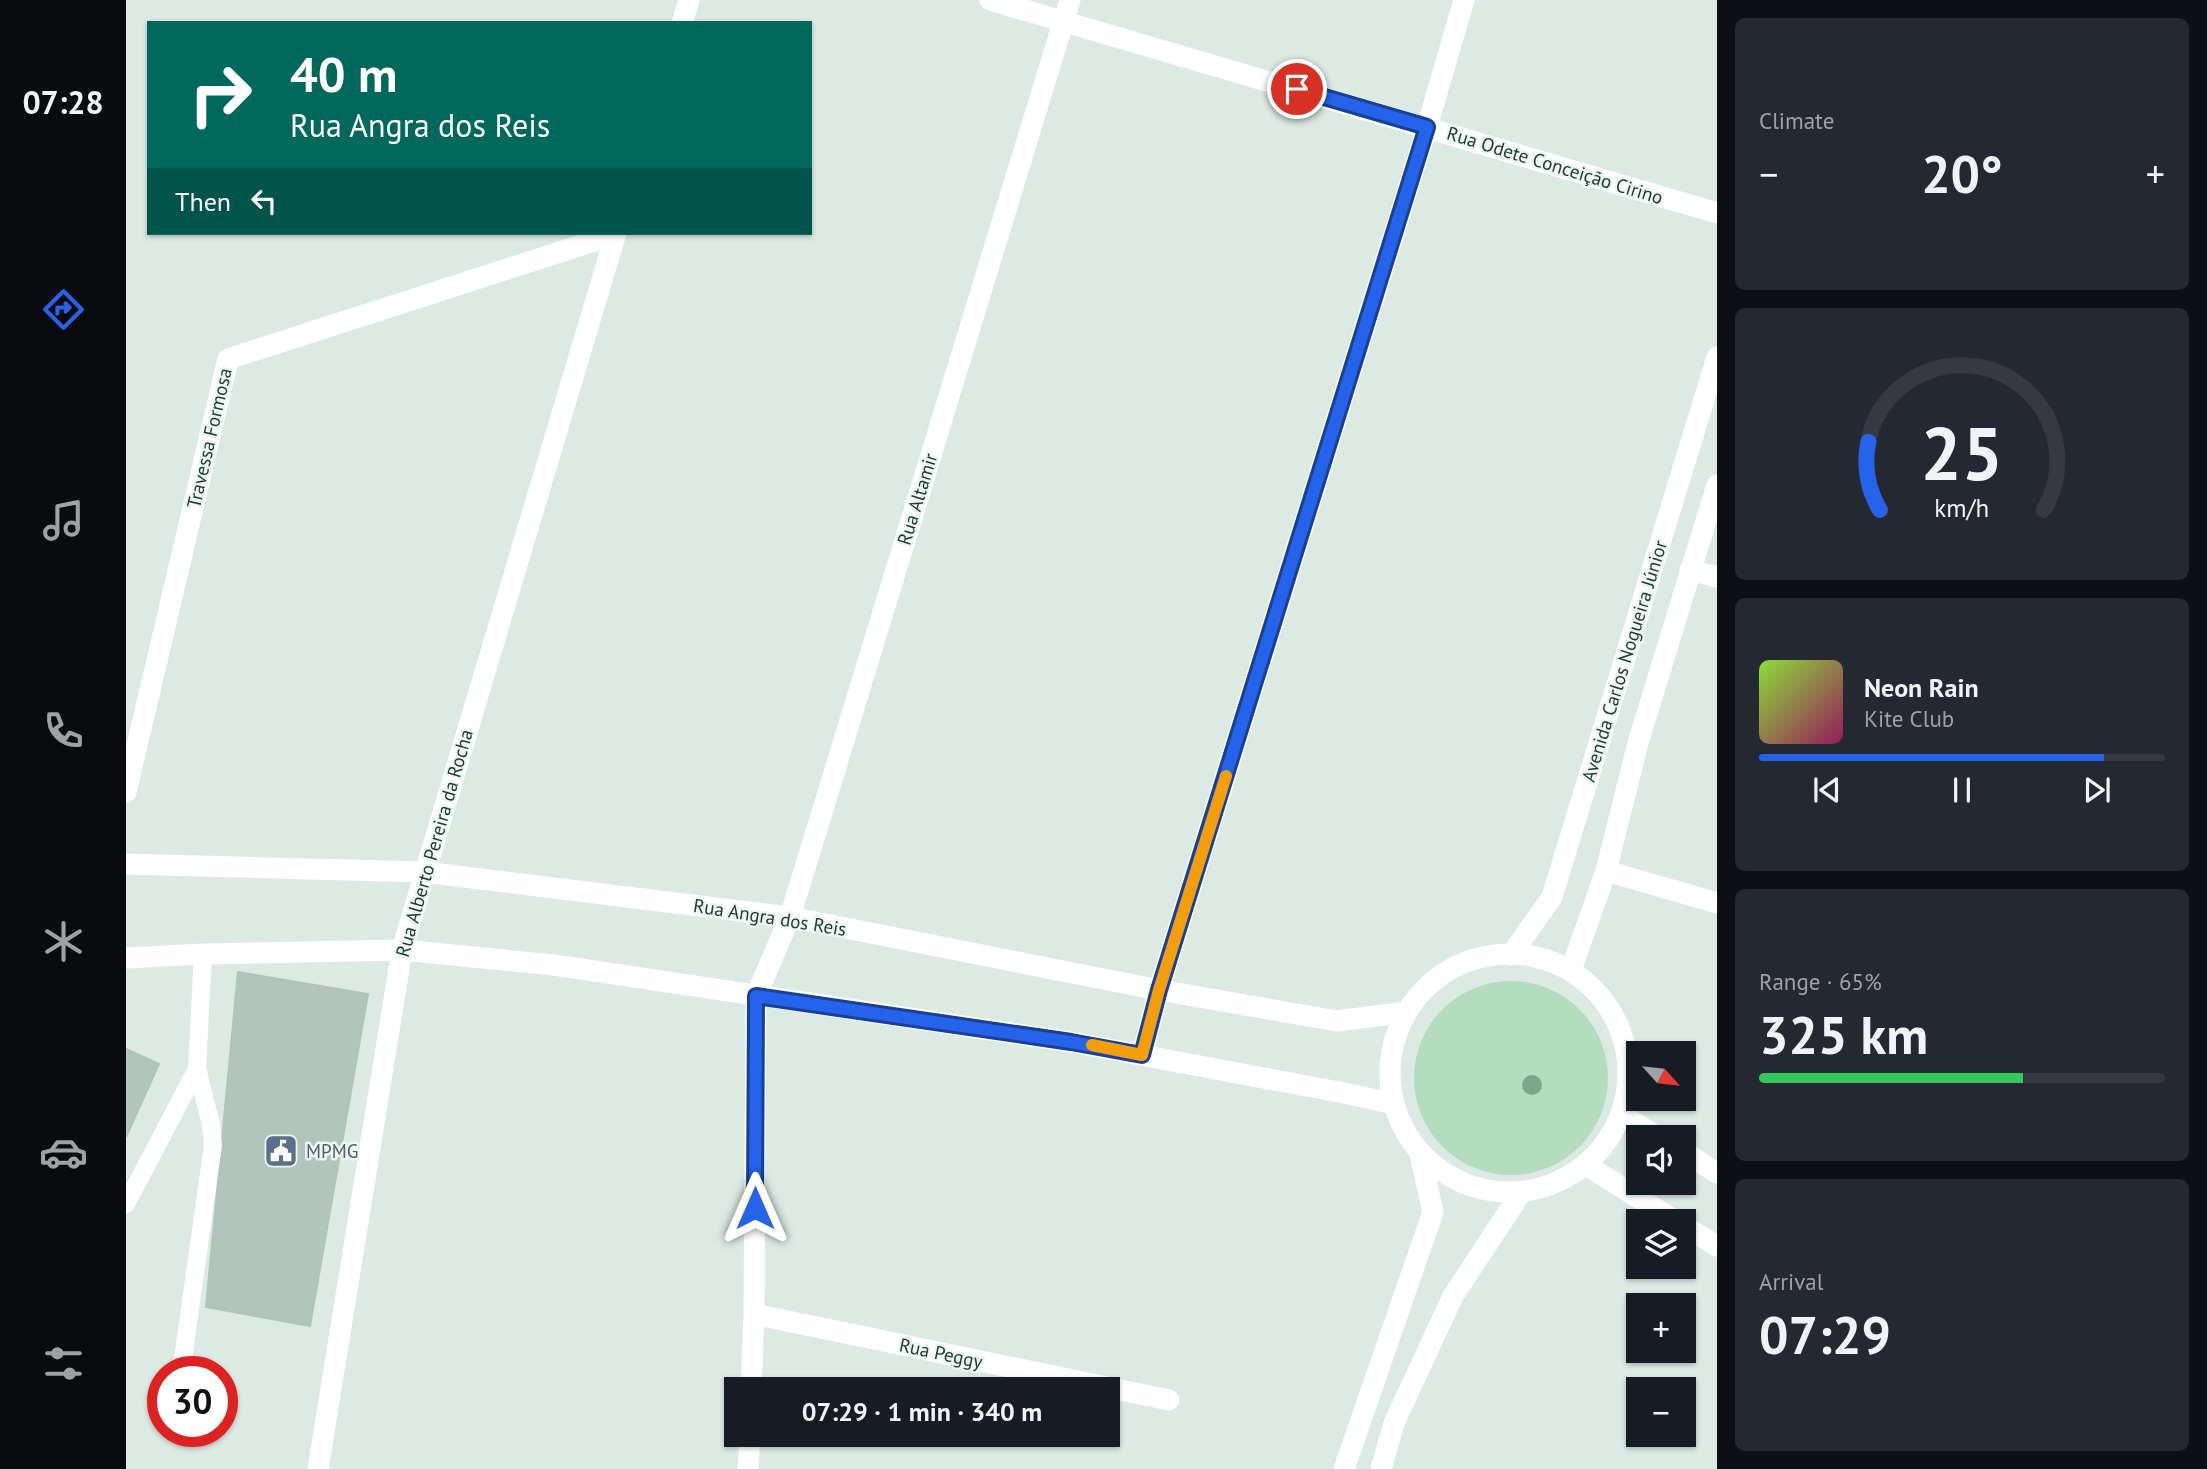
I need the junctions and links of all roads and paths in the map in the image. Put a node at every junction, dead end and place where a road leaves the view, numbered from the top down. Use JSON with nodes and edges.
{"nodes":[{"id":1,"x":690,"y":0,"type":"edge"},
{"id":2,"x":990,"y":0,"type":"edge"},
{"id":3,"x":1070,"y":0,"type":"edge"},
{"id":4,"x":1464,"y":0,"type":"edge"},
{"id":5,"x":683,"y":21,"type":"edge"},
{"id":6,"x":1063,"y":22,"type":"junction"},
{"id":7,"x":1427,"y":127,"type":"junction"},
{"id":8,"x":1717,"y":213,"type":"edge"},
{"id":9,"x":610,"y":235,"type":"edge"},
{"id":10,"x":615,"y":235,"type":"edge"},
{"id":11,"x":1717,"y":357,"type":"edge"},
{"id":12,"x":1717,"y":485,"type":"edge"},
{"id":13,"x":1690,"y":570,"type":"junction"},
{"id":14,"x":1717,"y":577,"type":"edge"},
{"id":15,"x":126,"y":792,"type":"edge"},
{"id":16,"x":126,"y":864,"type":"edge"},
{"id":17,"x":1606,"y":871,"type":"junction"},
{"id":18,"x":424,"y":872,"type":"junction"},
{"id":19,"x":1717,"y":904,"type":"edge"},
{"id":20,"x":790,"y":917,"type":"junction"},
{"id":21,"x":402,"y":950,"type":"junction"},
{"id":22,"x":204,"y":954,"type":"junction"},
{"id":23,"x":1511,"y":954,"type":"junction"},
{"id":24,"x":126,"y":958,"type":"edge"},
{"id":25,"x":1571,"y":970,"type":"junction"},
{"id":26,"x":1159,"y":990,"type":"junction"},
{"id":27,"x":756,"y":996,"type":"junction"},
{"id":28,"x":1407,"y":1012,"type":"junction"},
{"id":29,"x":1142,"y":1055,"type":"junction"},
{"id":30,"x":197,"y":1069,"type":"junction"},
{"id":31,"x":1394,"y":1104,"type":"junction"},
{"id":32,"x":1623,"y":1115,"type":"junction"},
{"id":33,"x":1639,"y":1125,"type":"edge"},
{"id":34,"x":1420,"y":1154,"type":"junction"},
{"id":35,"x":1696,"y":1160,"type":"edge"},
{"id":36,"x":1586,"y":1165,"type":"junction"},
{"id":37,"x":1717,"y":1173,"type":"edge"},
{"id":38,"x":1521,"y":1193,"type":"junction"},
{"id":39,"x":126,"y":1204,"type":"edge"},
{"id":40,"x":1656,"y":1209,"type":"edge"},
{"id":41,"x":1696,"y":1233,"type":"edge"},
{"id":42,"x":1717,"y":1246,"type":"edge"},
{"id":43,"x":754,"y":1314,"type":"junction"},
{"id":44,"x":183,"y":1356,"type":"edge"},
{"id":45,"x":752,"y":1377,"type":"edge"},
{"id":46,"x":1169,"y":1400,"type":"dead end"},
{"id":47,"x":749,"y":1447,"type":"edge"},
{"id":48,"x":318,"y":1469,"type":"edge"},
{"id":49,"x":748,"y":1469,"type":"edge"},
{"id":50,"x":1344,"y":1469,"type":"edge"},
{"id":51,"x":1381,"y":1469,"type":"edge"}],
"edges":[{"from":1,"to":5,"type":"street"},
{"from":2,"to":6,"type":"street","name":"Rua Odete Conceição Cirino"},
{"from":3,"to":6,"type":"street","name":"Rua Altamir"},
{"from":4,"to":7,"type":"street"},
{"from":6,"to":7,"type":"street","name":"Rua Odete Conceição Cirino"},
{"from":6,"to":20,"type":"street","name":"Rua Altamir"},
{"from":7,"to":8,"type":"street","name":"Rua Odete Conceição Cirino"},
{"from":7,"to":26,"type":"street"},
{"from":9,"to":15,"type":"street","name":"Travessa Formosa"},
{"from":10,"to":18,"type":"street","name":"Rua Alberto Pereira da Rocha"},
{"from":11,"to":23,"type":"street","name":"Avenida Carlos Nogueira Júnior"},
{"from":12,"to":13,"type":"street","name":"Avenida Carlos Nogueira Júnior"},
{"from":13,"to":14,"type":"street"},
{"from":13,"to":17,"type":"street","name":"Avenida Carlos Nogueira Júnior"},
{"from":16,"to":18,"type":"street","name":"Rua Angra dos Reis"},
{"from":17,"to":19,"type":"street"},
{"from":17,"to":25,"type":"street","name":"Avenida Carlos Nogueira Júnior"},
{"from":18,"to":20,"type":"street","name":"Rua Angra dos Reis"},
{"from":18,"to":21,"type":"street","name":"Rua Alberto Pereira da Rocha"},
{"from":20,"to":26,"type":"street","name":"Rua Angra dos Reis"},
{"from":20,"to":27,"type":"street","name":"Rua Altamir"},
{"from":21,"to":22,"type":"street"},
{"from":21,"to":27,"type":"street"},
{"from":21,"to":48,"type":"street","name":"Rua Alberto Pereira da Rocha"},
{"from":22,"to":24,"type":"street"},
{"from":22,"to":30,"type":"lane"},
{"from":23,"to":25,"type":"street"},
{"from":23,"to":28,"type":"street"},
{"from":25,"to":32,"type":"street"},
{"from":26,"to":28,"type":"street","name":"Rua Angra dos Reis"},
{"from":26,"to":29,"type":"street"},
{"from":27,"to":29,"type":"street"},
{"from":27,"to":43,"type":"street"},
{"from":28,"to":31,"type":"street"},
{"from":29,"to":31,"type":"street"},
{"from":30,"to":39,"type":"lane"},
{"from":30,"to":44,"type":"lane"},
{"from":31,"to":34,"type":"street"},
{"from":32,"to":33,"type":"street"},
{"from":32,"to":36,"type":"street"},
{"from":34,"to":38,"type":"street"},
{"from":34,"to":50,"type":"street"},
{"from":35,"to":37,"type":"street"},
{"from":36,"to":38,"type":"street"},
{"from":36,"to":40,"type":"street"},
{"from":38,"to":51,"type":"street"},
{"from":41,"to":42,"type":"street"},
{"from":43,"to":45,"type":"street"},
{"from":43,"to":46,"type":"street","name":"Rua Peggy"},
{"from":47,"to":49,"type":"street"}]}
